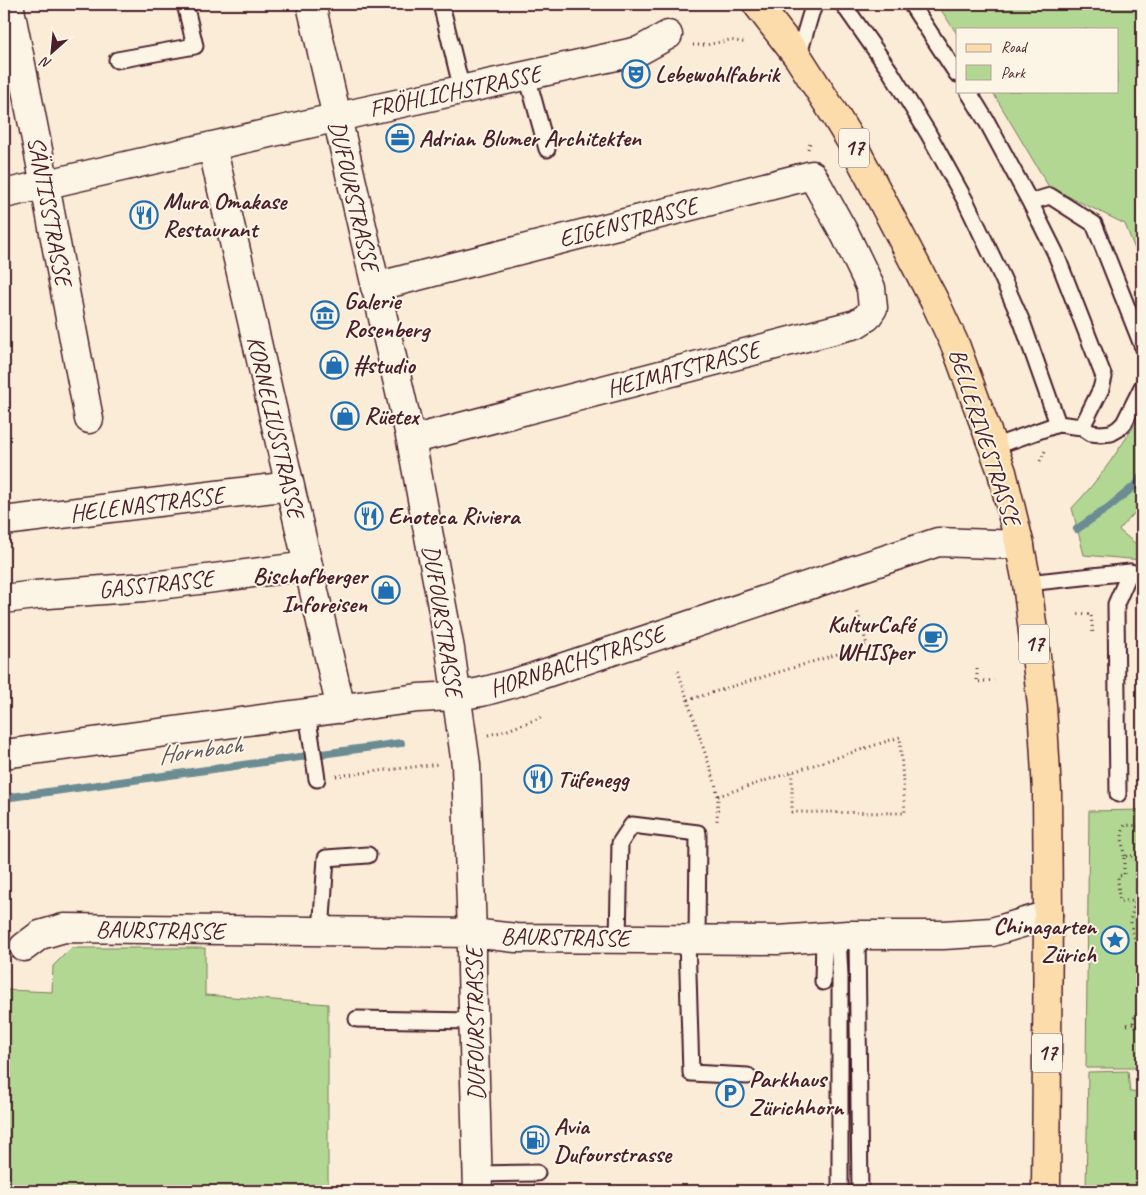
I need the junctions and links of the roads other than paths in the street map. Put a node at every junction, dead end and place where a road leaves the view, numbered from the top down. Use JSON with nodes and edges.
{"nodes":[{"id":1,"x":9,"y":4,"type":"edge"},
{"id":2,"x":185,"y":4,"type":"edge"},
{"id":3,"x":311,"y":4,"type":"edge"},
{"id":4,"x":441,"y":4,"type":"edge"},
{"id":5,"x":757,"y":4,"type":"edge"},
{"id":6,"x":815,"y":4,"type":"edge"},
{"id":7,"x":843,"y":4,"type":"edge"},
{"id":8,"x":911,"y":4,"type":"edge"},
{"id":9,"x":668,"y":35,"type":"dead end"},
{"id":10,"x":798,"y":57,"type":"junction"},
{"id":11,"x":117,"y":60,"type":"dead end"},
{"id":12,"x":956,"y":72,"type":"edge"},
{"id":13,"x":527,"y":76,"type":"junction"},
{"id":14,"x":462,"y":90,"type":"junction"},
{"id":15,"x":969,"y":92,"type":"edge"},
{"id":16,"x":336,"y":118,"type":"junction"},
{"id":17,"x":212,"y":146,"type":"junction"},
{"id":18,"x":547,"y":149,"type":"dead end"},
{"id":19,"x":45,"y":185,"type":"junction"},
{"id":20,"x":4,"y":194,"type":"edge"},
{"id":21,"x":1030,"y":202,"type":"junction"},
{"id":22,"x":846,"y":236,"type":"joint"},
{"id":23,"x":375,"y":287,"type":"junction"},
{"id":24,"x":1142,"y":345,"type":"edge"},
{"id":25,"x":1142,"y":387,"type":"edge"},
{"id":26,"x":89,"y":419,"type":"dead end"},
{"id":27,"x":1058,"y":424,"type":"junction"},
{"id":28,"x":1082,"y":427,"type":"junction"},
{"id":29,"x":411,"y":440,"type":"junction"},
{"id":30,"x":993,"y":447,"type":"junction"},
{"id":31,"x":290,"y":486,"type":"junction"},
{"id":32,"x":4,"y":521,"type":"edge"},
{"id":33,"x":1020,"y":545,"type":"junction"},
{"id":34,"x":308,"y":566,"type":"junction"},
{"id":35,"x":1136,"y":574,"type":"edge"},
{"id":36,"x":1027,"y":583,"type":"junction"},
{"id":37,"x":4,"y":599,"type":"edge"},
{"id":38,"x":456,"y":695,"type":"junction"},
{"id":39,"x":341,"y":709,"type":"junction"},
{"id":40,"x":307,"y":713,"type":"junction"},
{"id":41,"x":4,"y":754,"type":"edge"},
{"id":42,"x":315,"y":772,"type":"road end"},
{"id":43,"x":1118,"y":794,"type":"dead end"},
{"id":44,"x":368,"y":855,"type":"dead end"},
{"id":45,"x":1048,"y":915,"type":"junction"},
{"id":46,"x":323,"y":932,"type":"junction"},
{"id":47,"x":472,"y":933,"type":"junction"},
{"id":48,"x":840,"y":936,"type":"junction"},
{"id":49,"x":618,"y":938,"type":"junction"},
{"id":50,"x":692,"y":940,"type":"junction"},
{"id":51,"x":24,"y":947,"type":"dead end"},
{"id":52,"x":823,"y":982,"type":"dead end"},
{"id":53,"x":357,"y":1019,"type":"dead end"},
{"id":54,"x":474,"y":1021,"type":"junction"},
{"id":55,"x":748,"y":1076,"type":"dead end"},
{"id":56,"x":537,"y":1173,"type":"dead end"},
{"id":57,"x":478,"y":1182,"type":"edge"},
{"id":58,"x":840,"y":1191,"type":"edge"},
{"id":59,"x":860,"y":1191,"type":"edge"},
{"id":60,"x":1046,"y":1191,"type":"edge"}],
"edges":[{"from":1,"to":19,"type":"street","name":"SÄNTISSTRASSE"},
{"from":2,"to":11,"type":"lane"},
{"from":3,"to":16,"type":"street","name":"DUFOURSTRASSE"},
{"from":4,"to":14,"type":"lane"},
{"from":5,"to":10,"type":"main road","name":"BELLERIVESTRASSE","number":"17"},
{"from":6,"to":10,"type":"lane"},
{"from":7,"to":27,"type":"lane"},
{"from":8,"to":12,"type":"lane"},
{"from":9,"to":13,"type":"street","name":"FRÖHLICHSTRASSE"},
{"from":10,"to":30,"type":"main road","name":"BELLERIVESTRASSE","number":"17"},
{"from":13,"to":14,"type":"street","name":"FRÖHLICHSTRASSE"},
{"from":13,"to":18,"type":"lane"},
{"from":14,"to":16,"type":"street","name":"FRÖHLICHSTRASSE"},
{"from":15,"to":21,"type":"lane"},
{"from":16,"to":17,"type":"street","name":"FRÖHLICHSTRASSE"},
{"from":16,"to":23,"type":"street","name":"DUFOURSTRASSE"},
{"from":17,"to":19,"type":"street","name":"FRÖHLICHSTRASSE"},
{"from":17,"to":31,"type":"street","name":"KORNELIUSSTRASSE"},
{"from":19,"to":20,"type":"street","name":"FRÖHLICHSTRASSE"},
{"from":19,"to":26,"type":"street","name":"SÄNTISSTRASSE"},
{"from":21,"to":24,"type":"lane"},
{"from":21,"to":28,"type":"lane"},
{"from":22,"to":23,"type":"street","name":"EIGENSTRASSE"},
{"from":22,"to":29,"type":"street","name":"HEIMATSTRASSE"},
{"from":23,"to":29,"type":"street","name":"DUFOURSTRASSE"},
{"from":25,"to":28,"type":"lane"},
{"from":27,"to":28,"type":"lane"},
{"from":27,"to":30,"type":"lane"},
{"from":29,"to":38,"type":"street","name":"DUFOURSTRASSE"},
{"from":30,"to":33,"type":"main road","name":"BELLERIVESTRASSE","number":"17"},
{"from":31,"to":32,"type":"street","name":"HELENASTRASSE"},
{"from":31,"to":34,"type":"street","name":"KORNELIUSSTRASSE"},
{"from":33,"to":36,"type":"main road","name":"BELLERIVESTRASSE","number":"17"},
{"from":33,"to":38,"type":"street","name":"HORNBACHSTRASSE"},
{"from":34,"to":37,"type":"street","name":"GASSTRASSE"},
{"from":34,"to":39,"type":"street","name":"KORNELIUSSTRASSE"},
{"from":35,"to":36,"type":"lane"},
{"from":35,"to":43,"type":"lane"},
{"from":36,"to":45,"type":"main road","name":"BELLERIVESTRASSE","number":"17"},
{"from":38,"to":39,"type":"street","name":"HORNBACHSTRASSE"},
{"from":38,"to":47,"type":"street","name":"DUFOURSTRASSE"},
{"from":39,"to":40,"type":"street","name":"HORNBACHSTRASSE"},
{"from":40,"to":41,"type":"street","name":"HORNBACHSTRASSE"},
{"from":40,"to":42,"type":"lane"},
{"from":44,"to":46,"type":"lane"},
{"from":45,"to":48,"type":"street","name":"BAURSTRASSE"},
{"from":45,"to":60,"type":"main road","name":"BELLERIVESTRASSE","number":"17"},
{"from":46,"to":47,"type":"street","name":"BAURSTRASSE"},
{"from":46,"to":51,"type":"street","name":"BAURSTRASSE"},
{"from":47,"to":49,"type":"street","name":"BAURSTRASSE"},
{"from":47,"to":54,"type":"street","name":"DUFOURSTRASSE"},
{"from":48,"to":50,"type":"street","name":"BAURSTRASSE"},
{"from":48,"to":52,"type":"lane"},
{"from":48,"to":58,"type":"lane"},
{"from":48,"to":59,"type":"lane"},
{"from":49,"to":50,"type":"street","name":"BAURSTRASSE"},
{"from":49,"to":50,"type":"lane"},
{"from":50,"to":55,"type":"lane"},
{"from":53,"to":54,"type":"lane"},
{"from":54,"to":57,"type":"street","name":"DUFOURSTRASSE"},
{"from":56,"to":57,"type":"lane"}]}
